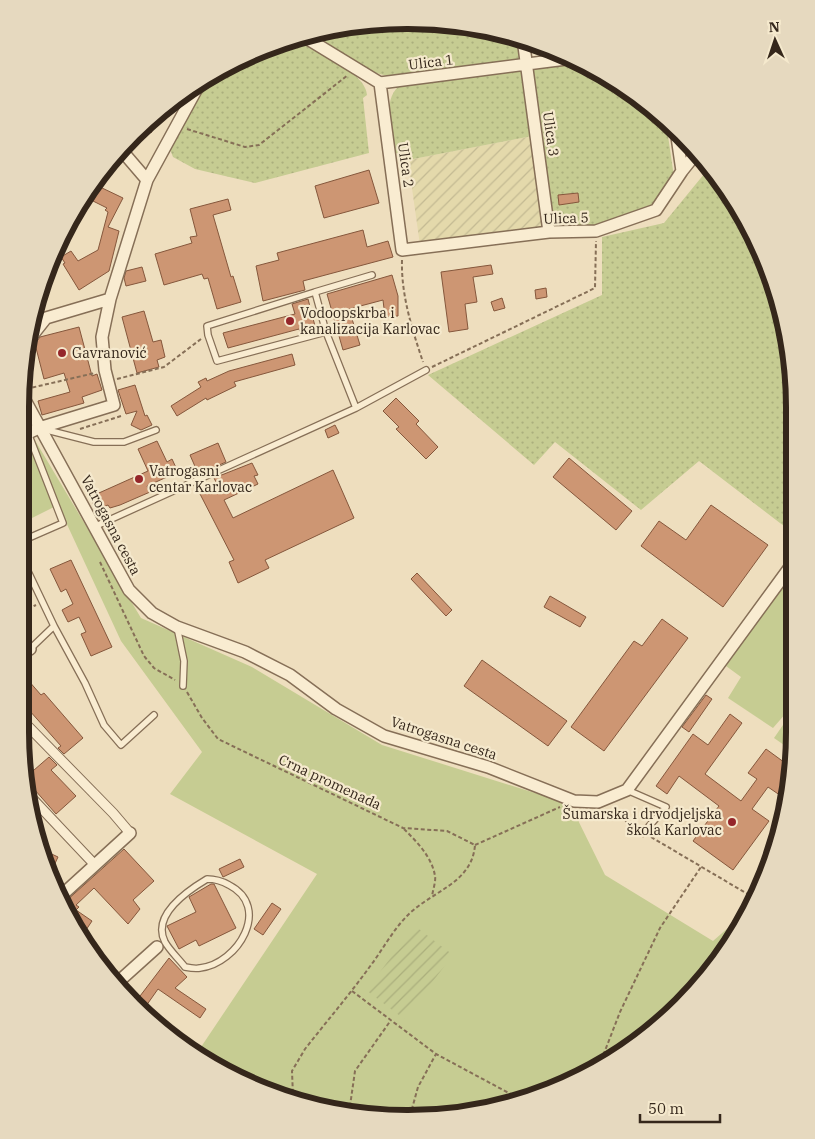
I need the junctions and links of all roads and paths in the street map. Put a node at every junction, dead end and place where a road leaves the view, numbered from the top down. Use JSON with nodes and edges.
{"nodes":[{"id":1,"x":312,"y":41,"type":"edge"},
{"id":2,"x":524,"y":47,"type":"edge"},
{"id":3,"x":558,"y":61,"type":"edge"},
{"id":4,"x":526,"y":66,"type":"junction"},
{"id":5,"x":358,"y":70,"type":"junction"},
{"id":6,"x":380,"y":83,"type":"junction"},
{"id":7,"x":192,"y":96,"type":"edge"},
{"id":8,"x":175,"y":126,"type":"junction"},
{"id":9,"x":678,"y":143,"type":"edge"},
{"id":10,"x":126,"y":155,"type":"edge"},
{"id":11,"x":692,"y":158,"type":"edge"},
{"id":12,"x":682,"y":171,"type":"junction"},
{"id":13,"x":147,"y":180,"type":"junction"},
{"id":14,"x":549,"y":232,"type":"junction"},
{"id":15,"x":596,"y":232,"type":"junction"},
{"id":16,"x":402,"y":250,"type":"junction"},
{"id":17,"x":372,"y":275,"type":"dead end"},
{"id":18,"x":315,"y":292,"type":"junction"},
{"id":19,"x":110,"y":299,"type":"junction"},
{"id":20,"x":37,"y":329,"type":"edge"},
{"id":21,"x":326,"y":332,"type":"junction"},
{"id":22,"x":208,"y":335,"type":"junction"},
{"id":23,"x":426,"y":370,"type":"junction"},
{"id":24,"x":106,"y":376,"type":"junction"},
{"id":25,"x":30,"y":388,"type":"edge"},
{"id":26,"x":356,"y":408,"type":"junction"},
{"id":27,"x":121,"y":416,"type":"dead end"},
{"id":28,"x":156,"y":430,"type":"dead end"},
{"id":29,"x":31,"y":432,"type":"edge"},
{"id":30,"x":63,"y":434,"type":"junction"},
{"id":31,"x":96,"y":526,"type":"junction"},
{"id":32,"x":29,"y":538,"type":"edge"},
{"id":33,"x":96,"y":554,"type":"dead end"},
{"id":34,"x":29,"y":573,"type":"edge"},
{"id":35,"x":786,"y":573,"type":"edge"},
{"id":36,"x":43,"y":602,"type":"junction"},
{"id":37,"x":29,"y":609,"type":"edge"},
{"id":38,"x":54,"y":626,"type":"junction"},
{"id":39,"x":177,"y":627,"type":"junction"},
{"id":40,"x":29,"y":648,"type":"edge"},
{"id":41,"x":182,"y":686,"type":"junction"},
{"id":42,"x":154,"y":715,"type":"dead end"},
{"id":43,"x":29,"y":727,"type":"edge"},
{"id":44,"x":627,"y":790,"type":"junction"},
{"id":45,"x":574,"y":801,"type":"junction"},
{"id":46,"x":35,"y":802,"type":"edge"},
{"id":47,"x":598,"y":802,"type":"junction"},
{"id":48,"x":403,"y":828,"type":"junction"},
{"id":49,"x":130,"y":833,"type":"joint"},
{"id":50,"x":643,"y":833,"type":"junction"},
{"id":51,"x":475,"y":845,"type":"junction"},
{"id":52,"x":95,"y":865,"type":"junction"},
{"id":53,"x":701,"y":867,"type":"junction"},
{"id":54,"x":65,"y":892,"type":"edge"},
{"id":55,"x":432,"y":896,"type":"junction"},
{"id":56,"x":749,"y":896,"type":"edge"},
{"id":57,"x":161,"y":945,"type":"junction"},
{"id":58,"x":121,"y":979,"type":"edge"},
{"id":59,"x":352,"y":991,"type":"junction"},
{"id":60,"x":391,"y":1020,"type":"junction"},
{"id":61,"x":436,"y":1054,"type":"junction"},
{"id":62,"x":603,"y":1056,"type":"edge"},
{"id":63,"x":293,"y":1092,"type":"edge"},
{"id":64,"x":510,"y":1096,"type":"edge"},
{"id":65,"x":350,"y":1106,"type":"edge"},
{"id":66,"x":412,"y":1110,"type":"edge"}],
"edges":[{"from":1,"to":5,"type":"street"},
{"from":2,"to":4,"type":"street","name":"Ulica 3"},
{"from":3,"to":4,"type":"street","name":"Ulica 1"},
{"from":4,"to":6,"type":"street","name":"Ulica 1"},
{"from":4,"to":14,"type":"street","name":"Ulica 3"},
{"from":5,"to":6,"type":"street"},
{"from":5,"to":8,"type":"path"},
{"from":6,"to":16,"type":"street","name":"Ulica 2"},
{"from":7,"to":8,"type":"street"},
{"from":8,"to":13,"type":"street"},
{"from":9,"to":12,"type":"street"},
{"from":10,"to":13,"type":"street"},
{"from":11,"to":12,"type":"street","name":"Ulica 5"},
{"from":12,"to":15,"type":"street","name":"Ulica 5"},
{"from":13,"to":19,"type":"street"},
{"from":14,"to":15,"type":"street","name":"Ulica 5"},
{"from":14,"to":16,"type":"street","name":"Ulica 5"},
{"from":15,"to":23,"type":"path"},
{"from":16,"to":23,"type":"path"},
{"from":17,"to":18,"type":"lane"},
{"from":18,"to":21,"type":"lane"},
{"from":18,"to":22,"type":"lane"},
{"from":19,"to":20,"type":"street"},
{"from":19,"to":24,"type":"street"},
{"from":21,"to":22,"type":"lane"},
{"from":21,"to":26,"type":"lane"},
{"from":22,"to":24,"type":"path"},
{"from":23,"to":26,"type":"lane"},
{"from":24,"to":25,"type":"path"},
{"from":24,"to":29,"type":"street"},
{"from":26,"to":31,"type":"lane"},
{"from":27,"to":30,"type":"path"},
{"from":28,"to":30,"type":"lane"},
{"from":29,"to":30,"type":"lane"},
{"from":29,"to":31,"type":"street","name":"Vatrogasna cesta"},
{"from":29,"to":32,"type":"lane"},
{"from":31,"to":39,"type":"street","name":"Vatrogasna cesta"},
{"from":33,"to":41,"type":"path","name":"Crna promenada"},
{"from":34,"to":36,"type":"lane"},
{"from":35,"to":44,"type":"street"},
{"from":36,"to":37,"type":"path"},
{"from":36,"to":38,"type":"lane"},
{"from":38,"to":40,"type":"lane"},
{"from":38,"to":42,"type":"lane"},
{"from":39,"to":41,"type":"lane"},
{"from":39,"to":45,"type":"street","name":"Vatrogasna cesta"},
{"from":41,"to":48,"type":"path","name":"Crna promenada"},
{"from":43,"to":49,"type":"street"},
{"from":44,"to":47,"type":"street","name":"Vatrogasna cesta"},
{"from":44,"to":50,"type":"lane"},
{"from":45,"to":47,"type":"street","name":"Vatrogasna cesta"},
{"from":45,"to":51,"type":"path"},
{"from":46,"to":52,"type":"street"},
{"from":47,"to":50,"type":"path"},
{"from":48,"to":51,"type":"path","name":"Crna promenada"},
{"from":48,"to":55,"type":"path"},
{"from":49,"to":52,"type":"street"},
{"from":50,"to":53,"type":"path"},
{"from":51,"to":55,"type":"path"},
{"from":52,"to":54,"type":"street"},
{"from":53,"to":56,"type":"path"},
{"from":53,"to":62,"type":"path"},
{"from":55,"to":59,"type":"path"},
{"from":57,"to":57,"type":"lane"},
{"from":57,"to":58,"type":"street"},
{"from":59,"to":60,"type":"path"},
{"from":59,"to":63,"type":"path"},
{"from":60,"to":61,"type":"path"},
{"from":60,"to":65,"type":"path"},
{"from":61,"to":64,"type":"path"},
{"from":61,"to":66,"type":"path"}]}
